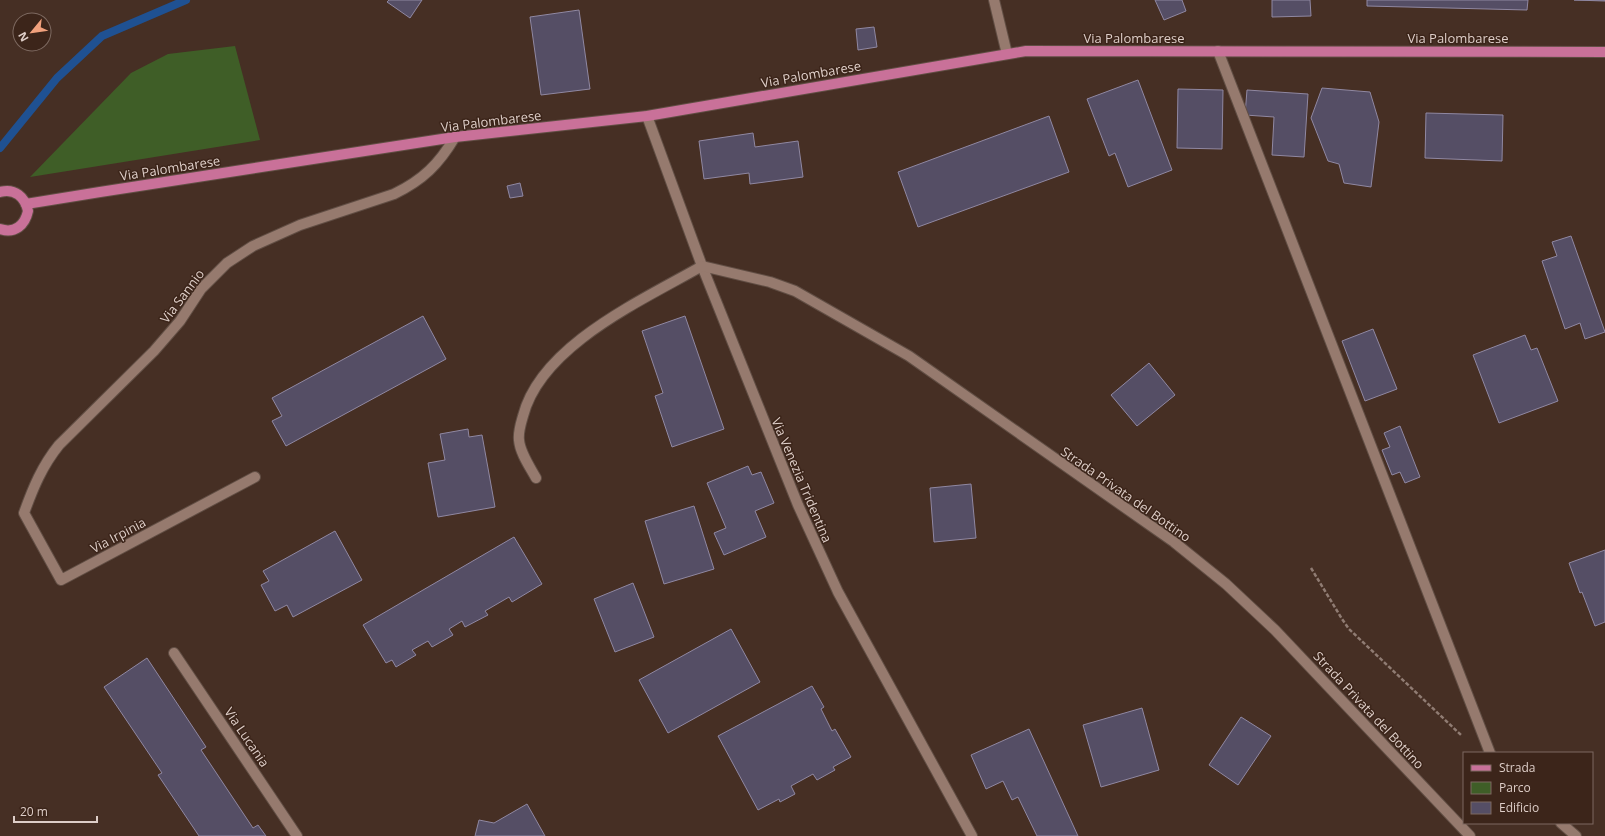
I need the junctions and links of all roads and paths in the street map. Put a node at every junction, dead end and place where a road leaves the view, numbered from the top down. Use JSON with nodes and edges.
{"nodes":[{"id":1,"x":994,"y":0,"type":"edge"},
{"id":2,"x":1218,"y":51,"type":"junction"},
{"id":3,"x":1605,"y":52,"type":"edge"},
{"id":4,"x":1007,"y":54,"type":"junction"},
{"id":5,"x":647,"y":116,"type":"junction"},
{"id":6,"x":455,"y":137,"type":"junction"},
{"id":7,"x":0,"y":192,"type":"edge"},
{"id":8,"x":26,"y":204,"type":"junction"},
{"id":9,"x":0,"y":230,"type":"edge"},
{"id":10,"x":702,"y":266,"type":"junction"},
{"id":11,"x":255,"y":477,"type":"dead end"},
{"id":12,"x":536,"y":478,"type":"dead end"},
{"id":13,"x":24,"y":513,"type":"joint"},
{"id":14,"x":1311,"y":568,"type":"dead end"},
{"id":15,"x":174,"y":653,"type":"dead end"},
{"id":16,"x":1464,"y":737,"type":"dead end"},
{"id":17,"x":1490,"y":752,"type":"edge"},
{"id":18,"x":1562,"y":824,"type":"edge"},
{"id":19,"x":297,"y":836,"type":"edge"},
{"id":20,"x":972,"y":836,"type":"edge"},
{"id":21,"x":1470,"y":836,"type":"edge"},
{"id":22,"x":1576,"y":836,"type":"edge"}],
"edges":[{"from":1,"to":4,"type":"street"},
{"from":2,"to":3,"type":"main road","name":"Via Palombarese"},
{"from":2,"to":4,"type":"main road","name":"Via Palombarese"},
{"from":2,"to":17,"type":"street"},
{"from":4,"to":5,"type":"main road","name":"Via Palombarese"},
{"from":5,"to":6,"type":"main road","name":"Via Palombarese"},
{"from":5,"to":10,"type":"street","name":"Via Venezia Tridentina"},
{"from":6,"to":8,"type":"main road","name":"Via Palombarese"},
{"from":6,"to":13,"type":"street","name":"Via Sannio"},
{"from":7,"to":8,"type":"main road"},
{"from":8,"to":9,"type":"main road"},
{"from":10,"to":12,"type":"street"},
{"from":10,"to":20,"type":"street","name":"Via Venezia Tridentina"},
{"from":10,"to":21,"type":"street","name":"Strada Privata del Bottino"},
{"from":11,"to":13,"type":"street","name":"Via Irpinia"},
{"from":14,"to":16,"type":"path"},
{"from":15,"to":19,"type":"street","name":"Via Lucania"},
{"from":18,"to":22,"type":"street"}]}
